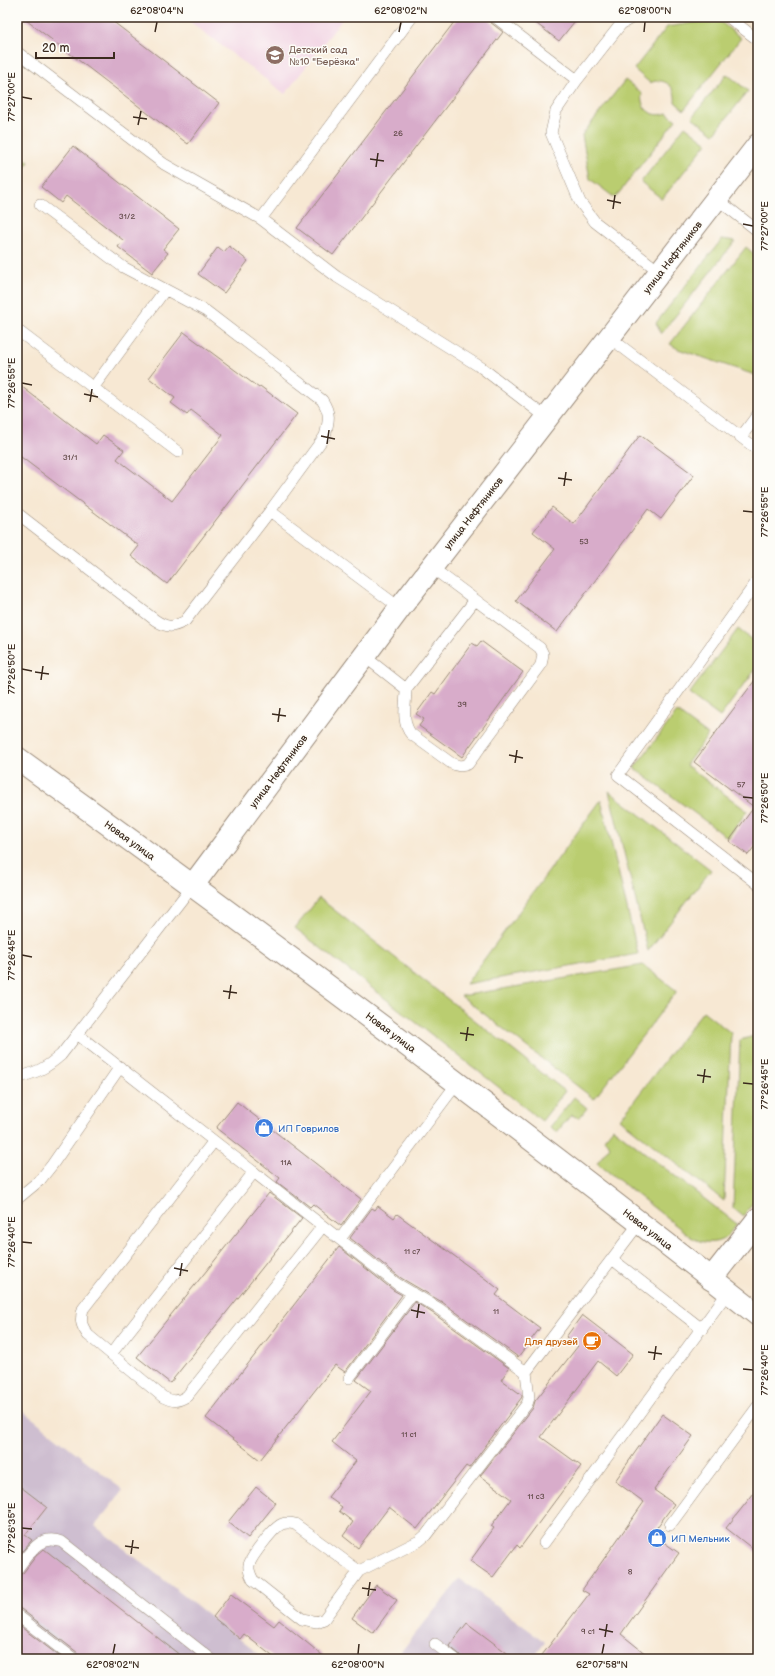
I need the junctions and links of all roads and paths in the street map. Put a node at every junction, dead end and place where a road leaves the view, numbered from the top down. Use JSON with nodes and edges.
{"nodes":[{"id":1,"x":412,"y":17,"type":"edge"},
{"id":2,"x":495,"y":17,"type":"edge"},
{"id":3,"x":633,"y":17,"type":"edge"},
{"id":4,"x":728,"y":17,"type":"edge"},
{"id":5,"x":758,"y":40,"type":"edge"},
{"id":6,"x":17,"y":52,"type":"edge"},
{"id":7,"x":577,"y":80,"type":"junction"},
{"id":8,"x":758,"y":145,"type":"edge"},
{"id":9,"x":716,"y":199,"type":"junction"},
{"id":10,"x":40,"y":205,"type":"dead end"},
{"id":11,"x":261,"y":219,"type":"junction"},
{"id":12,"x":758,"y":231,"type":"edge"},
{"id":13,"x":660,"y":272,"type":"junction"},
{"id":14,"x":166,"y":290,"type":"junction"},
{"id":15,"x":17,"y":330,"type":"edge"},
{"id":16,"x":609,"y":338,"type":"junction"},
{"id":17,"x":93,"y":388,"type":"junction"},
{"id":18,"x":758,"y":414,"type":"edge"},
{"id":19,"x":547,"y":418,"type":"junction"},
{"id":20,"x":741,"y":437,"type":"junction"},
{"id":21,"x":758,"y":450,"type":"edge"},
{"id":22,"x":178,"y":452,"type":"dead end"},
{"id":23,"x":270,"y":511,"type":"junction"},
{"id":24,"x":17,"y":513,"type":"edge"},
{"id":25,"x":431,"y":567,"type":"junction"},
{"id":26,"x":758,"y":580,"type":"edge"},
{"id":27,"x":475,"y":600,"type":"junction"},
{"id":28,"x":400,"y":608,"type":"junction"},
{"id":29,"x":364,"y":656,"type":"junction"},
{"id":30,"x":406,"y":690,"type":"junction"},
{"id":31,"x":17,"y":758,"type":"edge"},
{"id":32,"x":758,"y":884,"type":"edge"},
{"id":33,"x":193,"y":885,"type":"junction"},
{"id":34,"x":77,"y":1034,"type":"junction"},
{"id":35,"x":120,"y":1067,"type":"junction"},
{"id":36,"x":17,"y":1078,"type":"edge"},
{"id":37,"x":458,"y":1082,"type":"junction"},
{"id":38,"x":214,"y":1141,"type":"junction"},
{"id":39,"x":254,"y":1172,"type":"junction"},
{"id":40,"x":17,"y":1199,"type":"edge"},
{"id":41,"x":758,"y":1219,"type":"edge"},
{"id":42,"x":640,"y":1222,"type":"junction"},
{"id":43,"x":323,"y":1226,"type":"junction"},
{"id":44,"x":340,"y":1239,"type":"junction"},
{"id":45,"x":612,"y":1259,"type":"junction"},
{"id":46,"x":711,"y":1278,"type":"junction"},
{"id":47,"x":728,"y":1292,"type":"junction"},
{"id":48,"x":413,"y":1293,"type":"junction"},
{"id":49,"x":758,"y":1315,"type":"edge"},
{"id":50,"x":702,"y":1328,"type":"junction"},
{"id":51,"x":111,"y":1354,"type":"junction"},
{"id":52,"x":526,"y":1372,"type":"junction"},
{"id":53,"x":349,"y":1378,"type":"dead end"},
{"id":54,"x":758,"y":1406,"type":"edge"},
{"id":55,"x":670,"y":1524,"type":"dead end"},
{"id":56,"x":544,"y":1543,"type":"dead end"},
{"id":57,"x":17,"y":1569,"type":"edge"},
{"id":58,"x":359,"y":1571,"type":"junction"},
{"id":59,"x":17,"y":1615,"type":"edge"},
{"id":60,"x":435,"y":1644,"type":"dead end"},
{"id":61,"x":74,"y":1659,"type":"edge"},
{"id":62,"x":211,"y":1659,"type":"edge"},
{"id":63,"x":455,"y":1659,"type":"edge"}],
"edges":[{"from":1,"to":11,"type":"lane"},
{"from":2,"to":7,"type":"lane"},
{"from":3,"to":7,"type":"lane"},
{"from":4,"to":5,"type":"lane"},
{"from":6,"to":11,"type":"lane"},
{"from":7,"to":13,"type":"lane"},
{"from":8,"to":9,"type":"street","name":"улица Нефтяников"},
{"from":9,"to":12,"type":"lane"},
{"from":9,"to":13,"type":"street","name":"улица Нефтяников"},
{"from":10,"to":14,"type":"lane"},
{"from":11,"to":19,"type":"lane"},
{"from":13,"to":16,"type":"street","name":"улица Нефтяников"},
{"from":14,"to":17,"type":"lane"},
{"from":14,"to":23,"type":"lane"},
{"from":15,"to":17,"type":"lane"},
{"from":16,"to":19,"type":"street","name":"улица Нефтяников"},
{"from":16,"to":20,"type":"lane"},
{"from":17,"to":22,"type":"lane"},
{"from":18,"to":20,"type":"lane"},
{"from":19,"to":25,"type":"street","name":"улица Нефтяников"},
{"from":20,"to":21,"type":"lane"},
{"from":23,"to":24,"type":"lane"},
{"from":23,"to":28,"type":"lane"},
{"from":25,"to":27,"type":"lane"},
{"from":25,"to":28,"type":"street","name":"улица Нефтяников"},
{"from":26,"to":32,"type":"lane"},
{"from":27,"to":30,"type":"lane"},
{"from":27,"to":30,"type":"lane"},
{"from":28,"to":29,"type":"street","name":"улица Нефтяников"},
{"from":29,"to":30,"type":"lane"},
{"from":29,"to":33,"type":"street","name":"улица Нефтяников"},
{"from":31,"to":33,"type":"street","name":"Новая улица"},
{"from":33,"to":34,"type":"lane"},
{"from":33,"to":37,"type":"street","name":"Новая улица"},
{"from":34,"to":35,"type":"lane"},
{"from":34,"to":36,"type":"lane"},
{"from":35,"to":38,"type":"lane"},
{"from":35,"to":40,"type":"lane"},
{"from":37,"to":42,"type":"street","name":"Новая улица"},
{"from":37,"to":44,"type":"lane"},
{"from":38,"to":39,"type":"lane"},
{"from":38,"to":51,"type":"lane"},
{"from":39,"to":43,"type":"lane"},
{"from":39,"to":51,"type":"lane"},
{"from":41,"to":46,"type":"street"},
{"from":42,"to":45,"type":"lane"},
{"from":42,"to":46,"type":"street","name":"Новая улица"},
{"from":43,"to":44,"type":"lane"},
{"from":43,"to":51,"type":"lane"},
{"from":44,"to":48,"type":"lane"},
{"from":45,"to":50,"type":"lane"},
{"from":45,"to":52,"type":"lane"},
{"from":46,"to":47,"type":"street","name":"Новая улица"},
{"from":47,"to":49,"type":"street","name":"Новая улица"},
{"from":47,"to":50,"type":"lane"},
{"from":48,"to":52,"type":"lane"},
{"from":48,"to":53,"type":"lane"},
{"from":50,"to":56,"type":"lane"},
{"from":52,"to":58,"type":"lane"},
{"from":54,"to":55,"type":"lane"},
{"from":57,"to":62,"type":"lane"},
{"from":58,"to":58,"type":"lane"},
{"from":59,"to":61,"type":"lane"},
{"from":60,"to":63,"type":"lane"}]}
